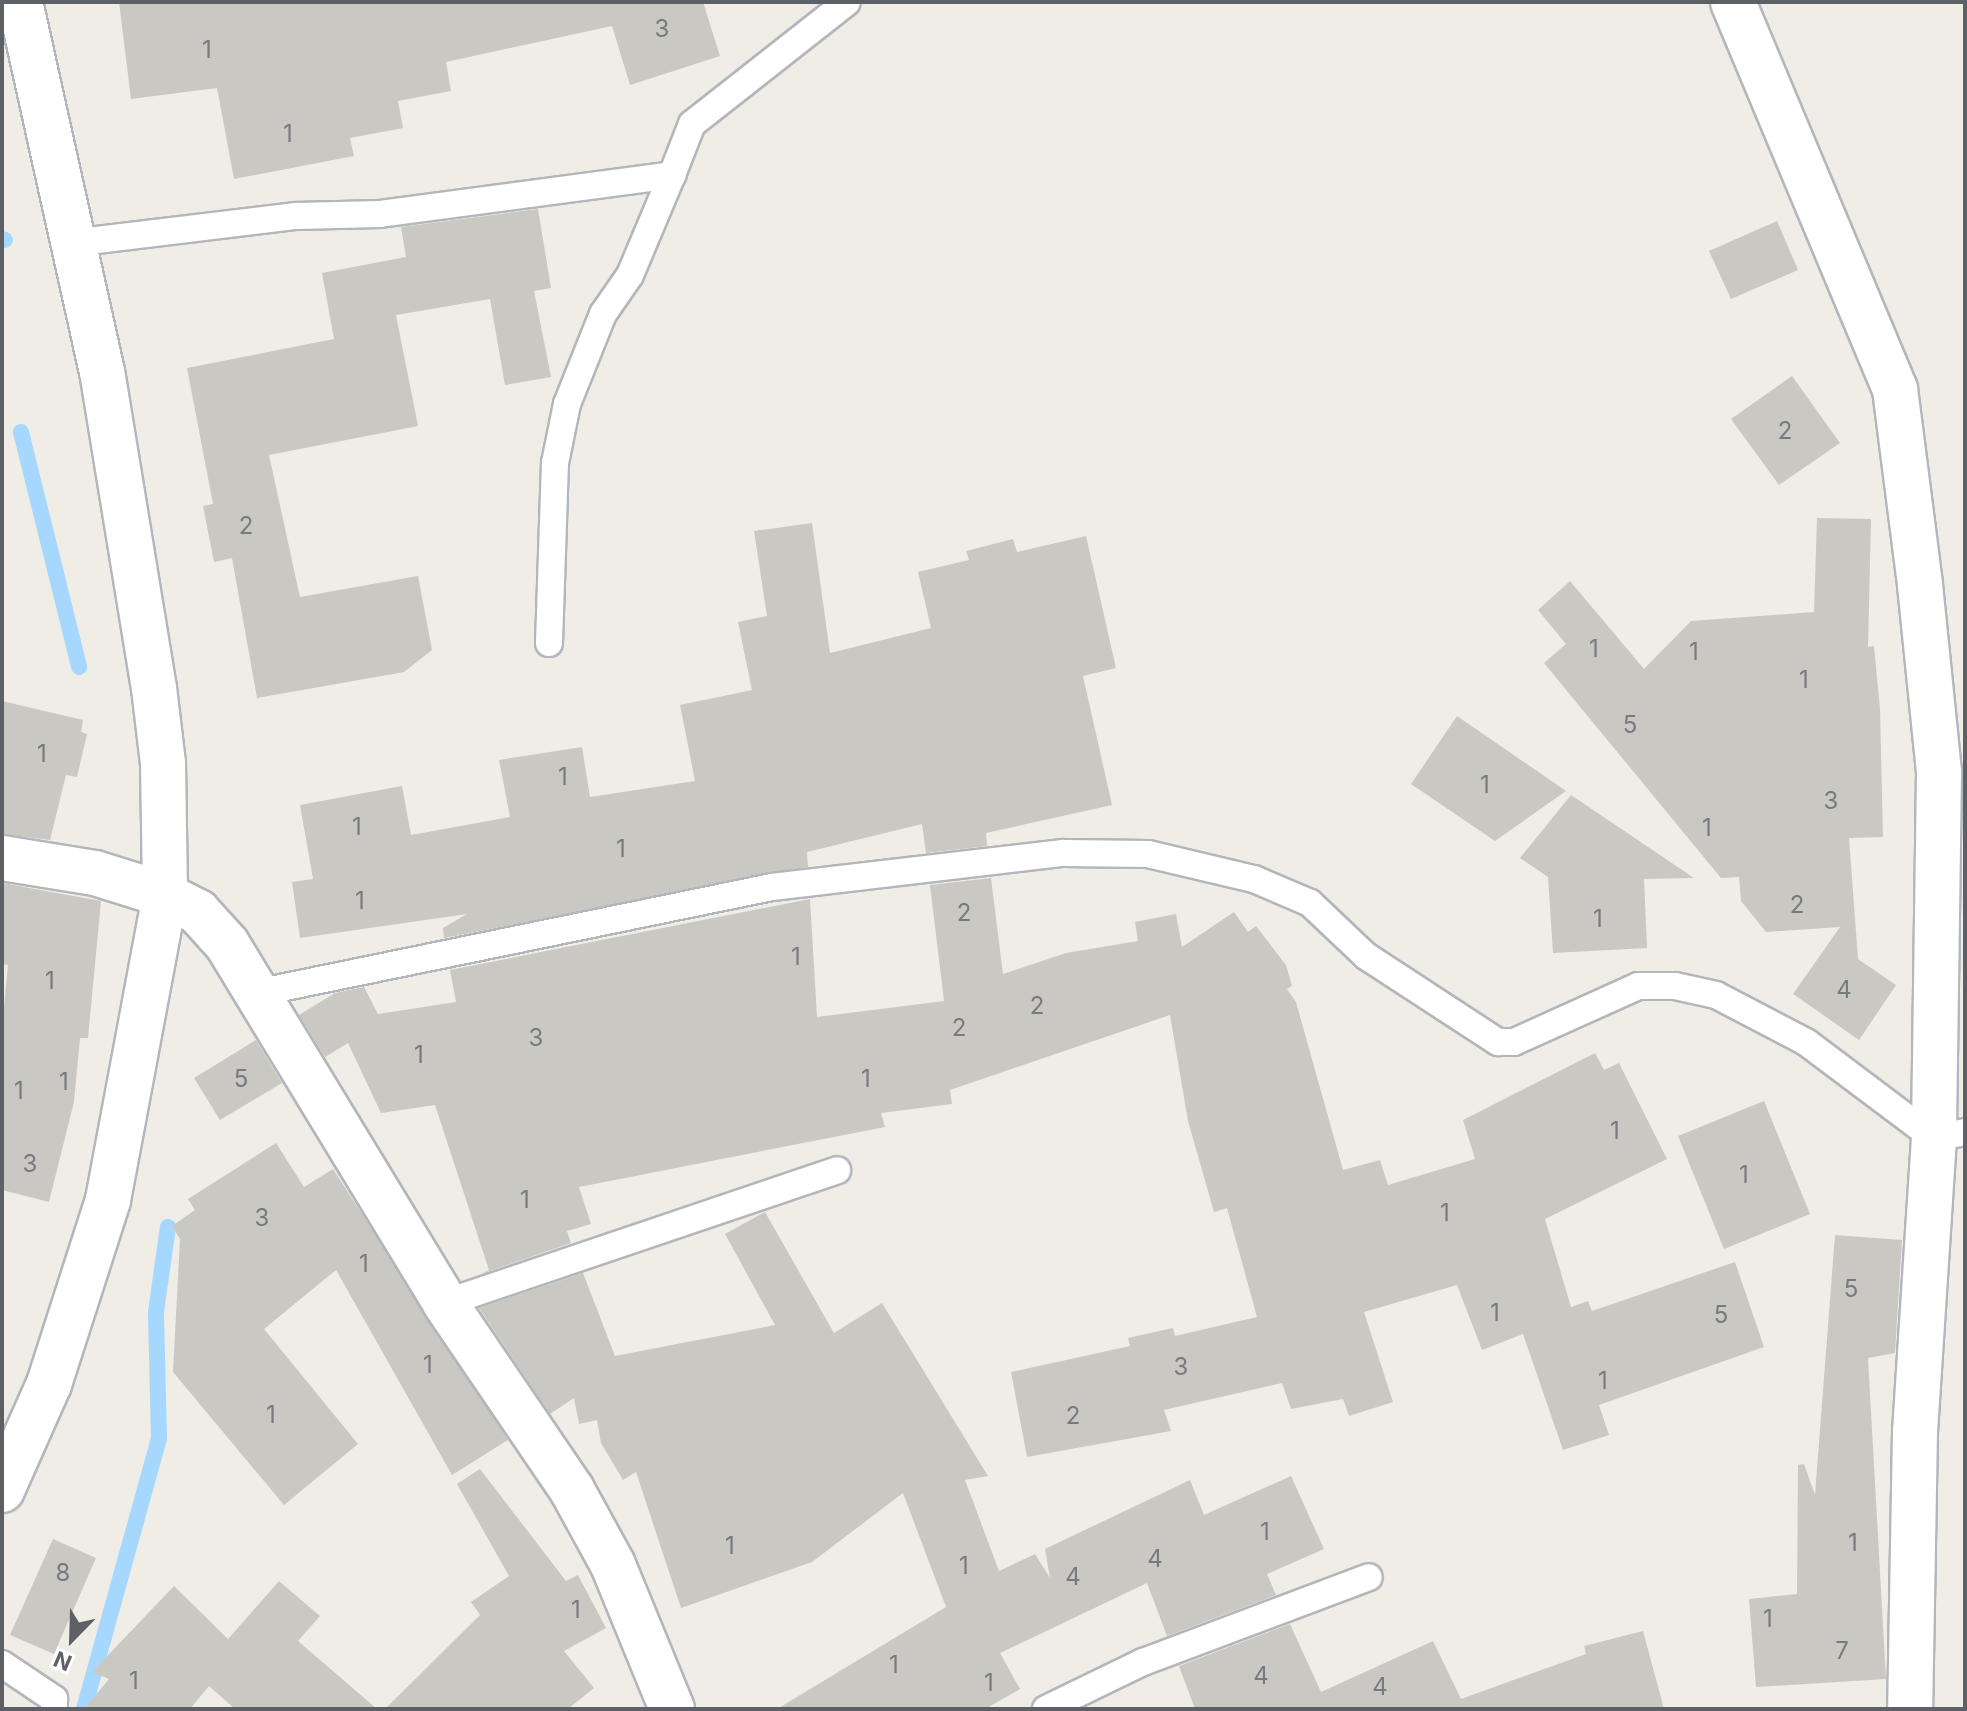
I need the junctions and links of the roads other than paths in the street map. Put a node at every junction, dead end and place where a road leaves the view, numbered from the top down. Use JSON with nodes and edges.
{"nodes":[{"id":1,"x":20,"y":2,"type":"edge"},
{"id":2,"x":847,"y":2,"type":"edge"},
{"id":3,"x":1733,"y":2,"type":"edge"},
{"id":4,"x":672,"y":175,"type":"junction"},
{"id":5,"x":72,"y":243,"type":"junction"},
{"id":6,"x":549,"y":643,"type":"dead end"},
{"id":7,"x":2,"y":858,"type":"edge"},
{"id":8,"x":165,"y":895,"type":"junction"},
{"id":9,"x":256,"y":993,"type":"junction"},
{"id":10,"x":1949,"y":1135,"type":"edge"},
{"id":11,"x":837,"y":1170,"type":"dead end"},
{"id":12,"x":445,"y":1303,"type":"junction"},
{"id":13,"x":2,"y":1490,"type":"edge"},
{"id":14,"x":1369,"y":1577,"type":"dead end"},
{"id":15,"x":2,"y":1664,"type":"edge"},
{"id":16,"x":62,"y":1705,"type":"edge"},
{"id":17,"x":672,"y":1709,"type":"edge"},
{"id":18,"x":1046,"y":1709,"type":"edge"},
{"id":19,"x":1910,"y":1709,"type":"edge"}],
"edges":[{"from":1,"to":5,"type":"street"},
{"from":2,"to":4,"type":"lane"},
{"from":3,"to":10,"type":"street"},
{"from":4,"to":5,"type":"lane"},
{"from":4,"to":6,"type":"lane"},
{"from":5,"to":8,"type":"street"},
{"from":7,"to":8,"type":"street"},
{"from":8,"to":9,"type":"street"},
{"from":8,"to":13,"type":"street"},
{"from":9,"to":10,"type":"lane"},
{"from":9,"to":12,"type":"street"},
{"from":10,"to":19,"type":"street"},
{"from":11,"to":12,"type":"lane"},
{"from":12,"to":17,"type":"street"},
{"from":14,"to":18,"type":"lane"},
{"from":15,"to":16,"type":"lane"}]}
